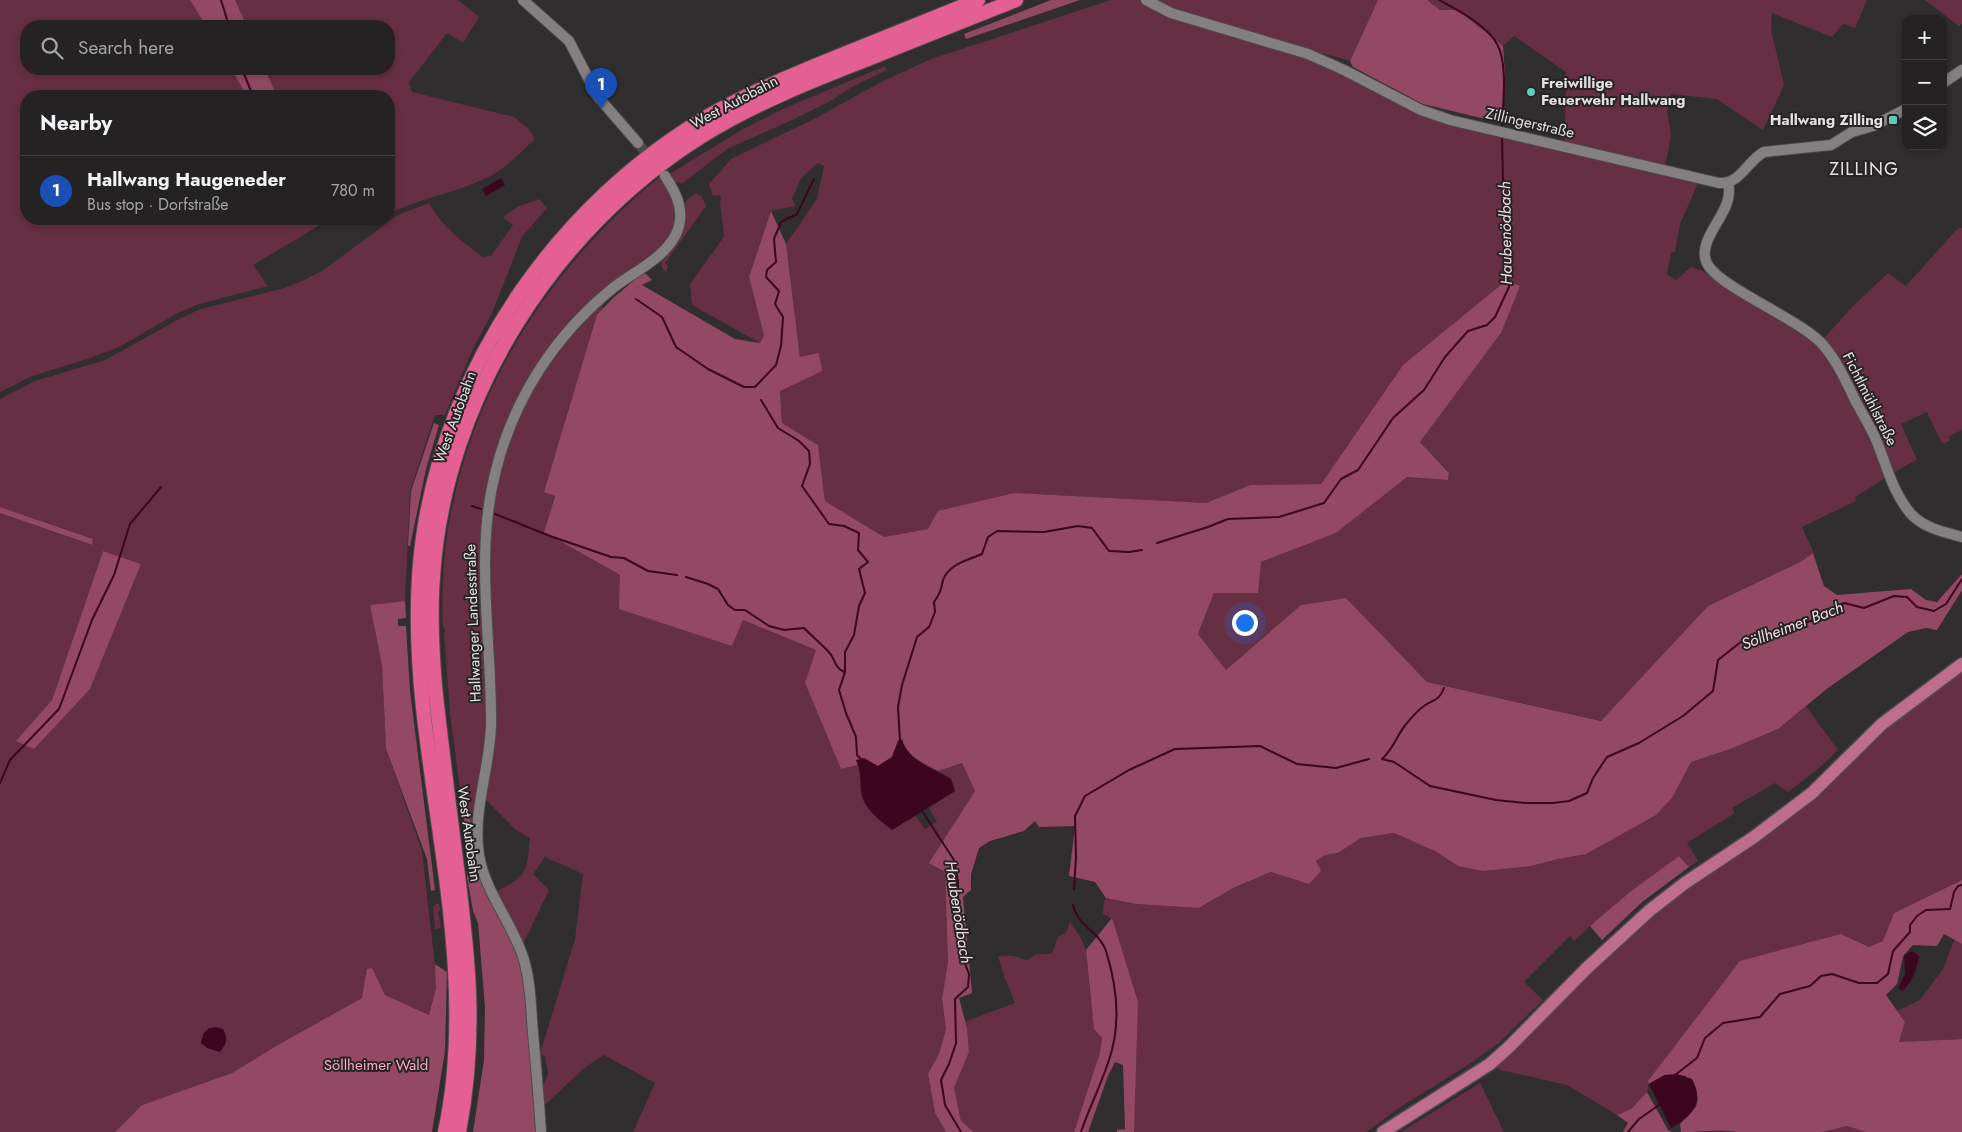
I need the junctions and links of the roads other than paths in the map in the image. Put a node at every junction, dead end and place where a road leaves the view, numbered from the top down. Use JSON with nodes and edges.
{"nodes":[{"id":1,"x":523,"y":0,"type":"edge"},
{"id":2,"x":978,"y":0,"type":"edge"},
{"id":3,"x":1016,"y":0,"type":"edge"},
{"id":4,"x":1146,"y":0,"type":"edge"},
{"id":5,"x":1962,"y":70,"type":"edge"},
{"id":6,"x":1947,"y":80,"type":"edge"},
{"id":7,"x":1902,"y":111,"type":"edge"},
{"id":8,"x":638,"y":143,"type":"tunnel mouth"},
{"id":9,"x":665,"y":176,"type":"dead end"},
{"id":10,"x":1728,"y":184,"type":"junction"},
{"id":11,"x":1962,"y":537,"type":"edge"},
{"id":12,"x":1962,"y":664,"type":"edge"},
{"id":13,"x":445,"y":1132,"type":"edge"},
{"id":14,"x":459,"y":1132,"type":"edge"},
{"id":15,"x":541,"y":1132,"type":"edge"},
{"id":16,"x":1383,"y":1132,"type":"edge"}],
"edges":[{"from":1,"to":8,"type":"street"},
{"from":2,"to":13,"type":"highway","name":"West Autobahn"},
{"from":3,"to":14,"type":"highway","name":"West Autobahn"},
{"from":4,"to":10,"type":"street","name":"Zillingerstraße"},
{"from":5,"to":6,"type":"street"},
{"from":7,"to":10,"type":"street"},
{"from":9,"to":15,"type":"street","name":"Hallwanger Landesstraße"},
{"from":10,"to":11,"type":"street","name":"Fichtlmühlstraße"},
{"from":12,"to":16,"type":"main road"}]}
